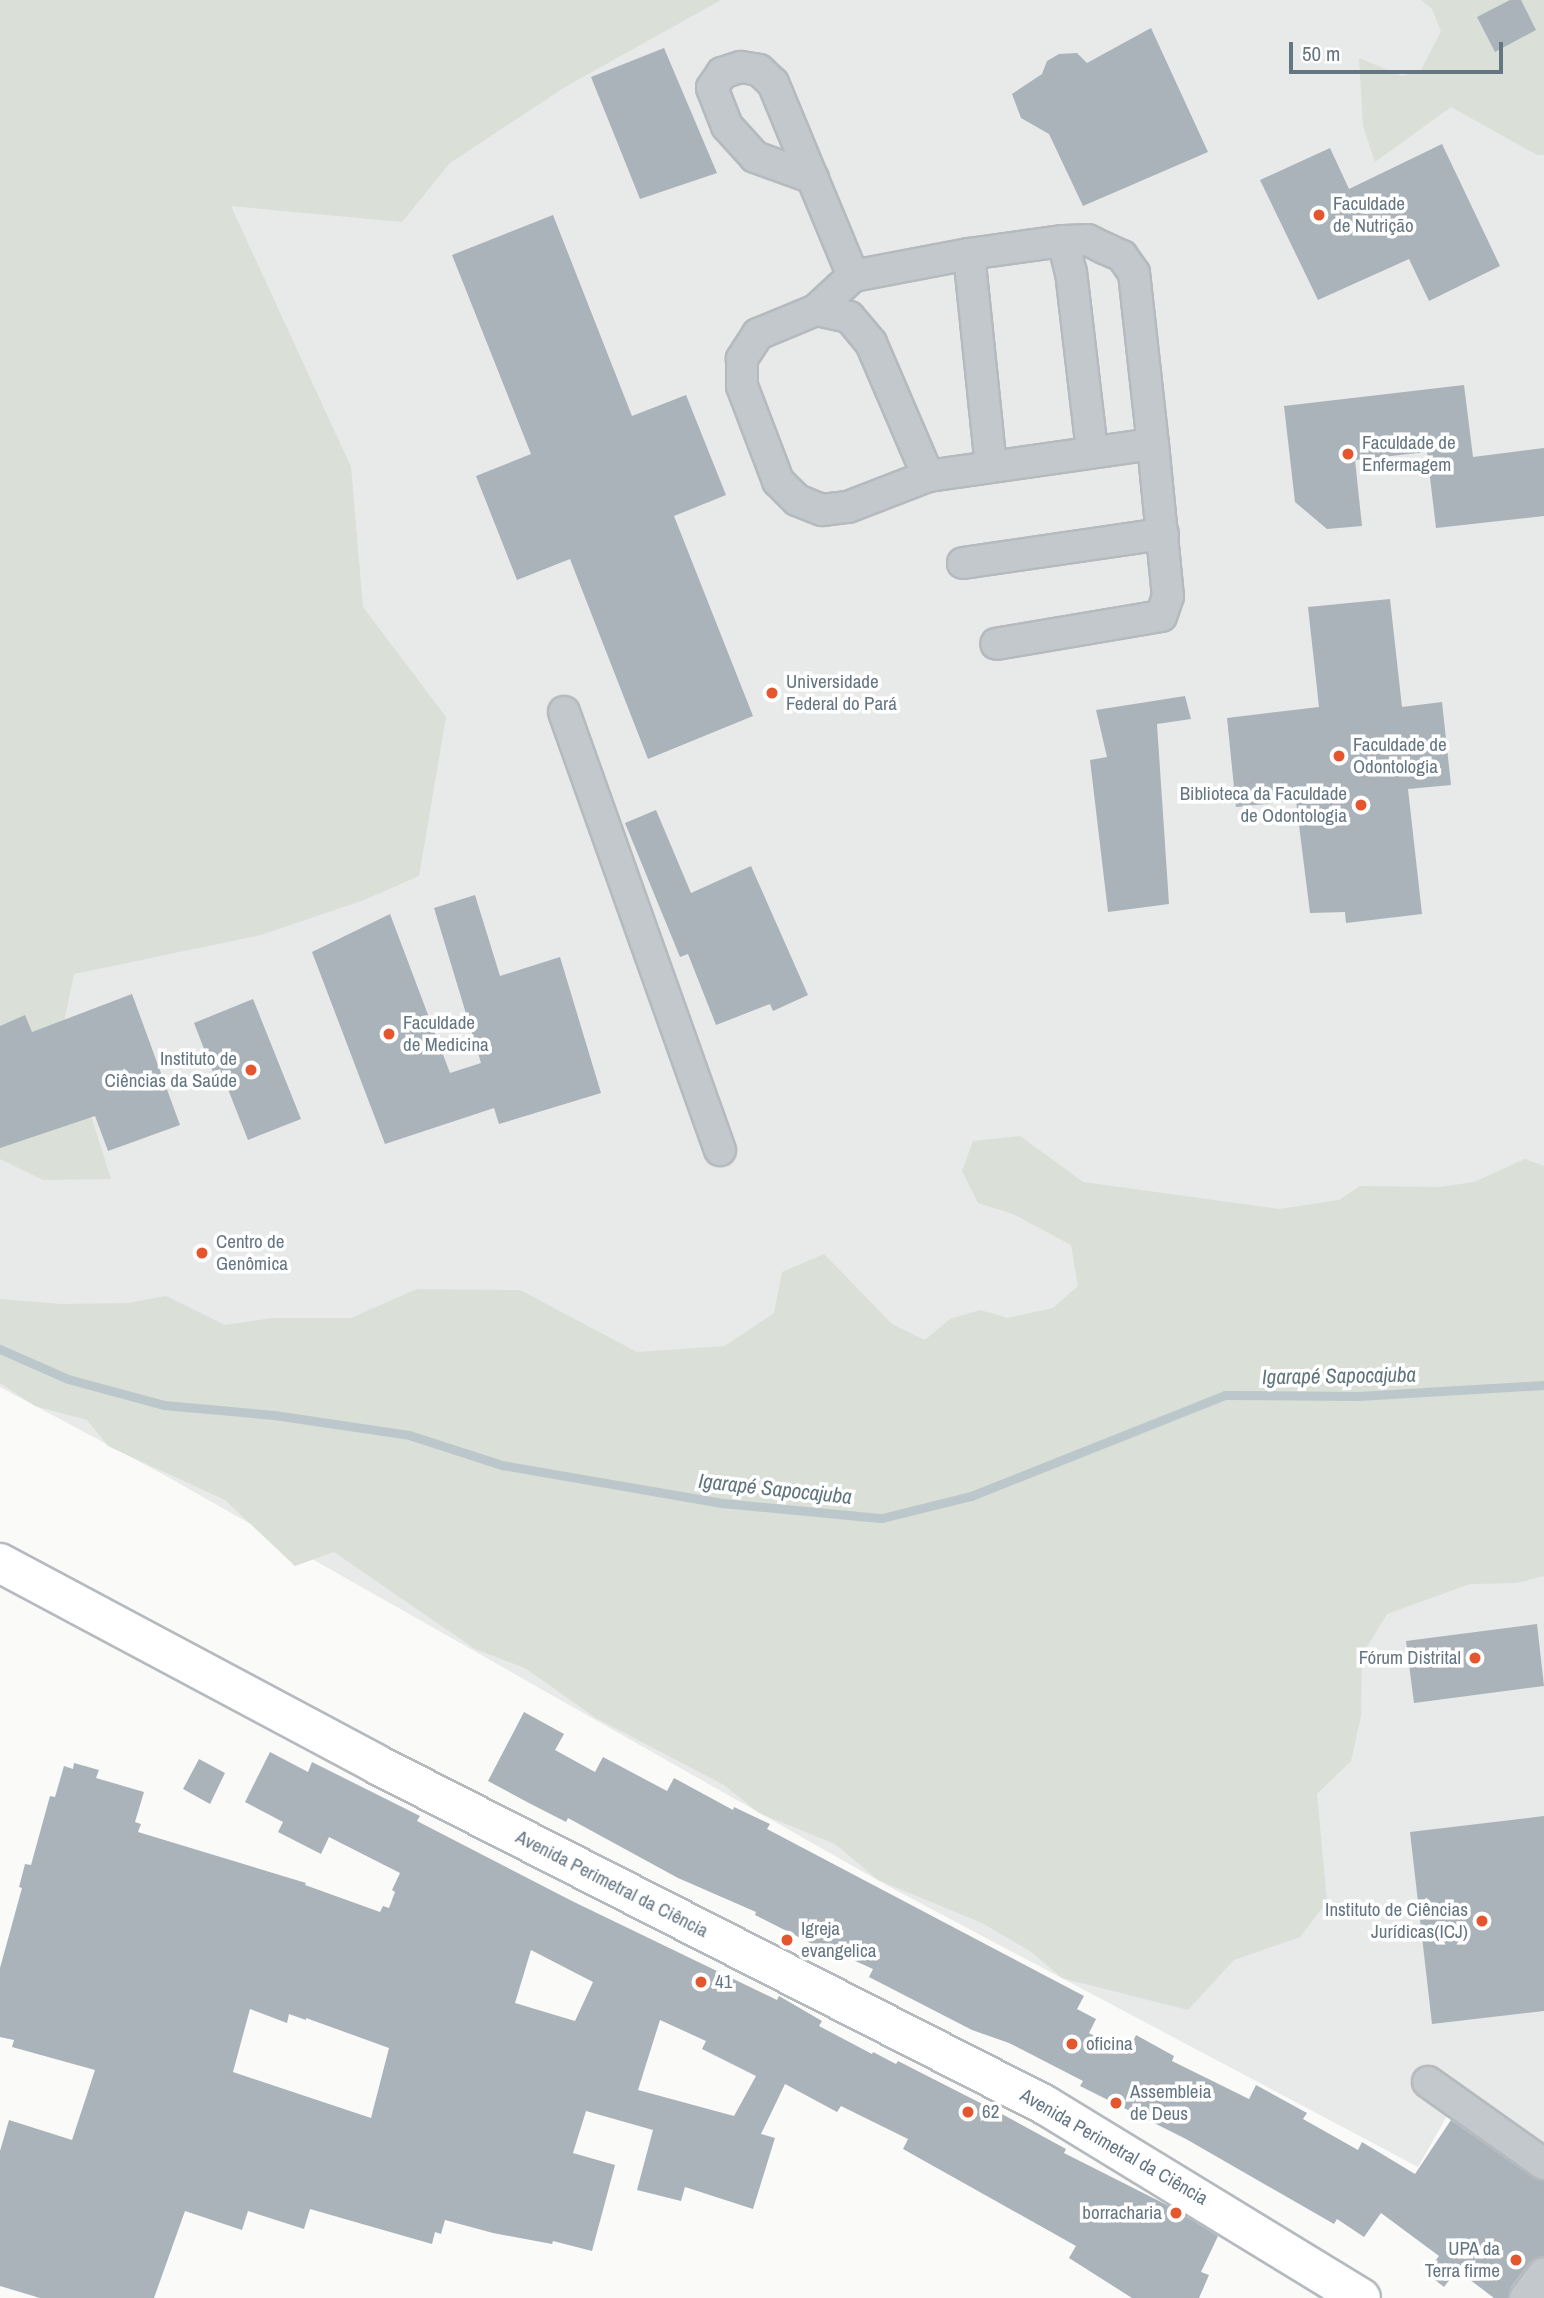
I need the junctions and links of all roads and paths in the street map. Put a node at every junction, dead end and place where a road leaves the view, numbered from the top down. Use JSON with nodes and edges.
{"nodes":[{"id":1,"x":813,"y":178,"type":"dead end"},
{"id":2,"x":1063,"y":241,"type":"junction"},
{"id":3,"x":969,"y":254,"type":"junction"},
{"id":4,"x":853,"y":276,"type":"junction"},
{"id":5,"x":816,"y":310,"type":"junction"},
{"id":6,"x":1153,"y":444,"type":"junction"},
{"id":7,"x":1092,"y":451,"type":"junction"},
{"id":8,"x":991,"y":467,"type":"junction"},
{"id":9,"x":928,"y":476,"type":"junction"},
{"id":10,"x":1163,"y":534,"type":"junction"},
{"id":11,"x":963,"y":563,"type":"dead end"},
{"id":12,"x":996,"y":644,"type":"dead end"},
{"id":13,"x":564,"y":712,"type":"dead end"},
{"id":14,"x":720,"y":1150,"type":"dead end"},
{"id":15,"x":0,"y":1563,"type":"edge"},
{"id":16,"x":1428,"y":2082,"type":"dead end"},
{"id":17,"x":1544,"y":2164,"type":"edge"},
{"id":18,"x":1220,"y":2210,"type":"junction"},
{"id":19,"x":1544,"y":2273,"type":"edge"},
{"id":20,"x":1322,"y":2298,"type":"edge"},
{"id":21,"x":1361,"y":2298,"type":"edge"},
{"id":22,"x":1525,"y":2298,"type":"edge"}],
"edges":[{"from":1,"to":4,"type":"lane"},
{"from":2,"to":3,"type":"lane"},
{"from":2,"to":6,"type":"lane"},
{"from":2,"to":7,"type":"lane"},
{"from":3,"to":4,"type":"lane"},
{"from":3,"to":8,"type":"lane"},
{"from":4,"to":5,"type":"lane"},
{"from":5,"to":9,"type":"lane"},
{"from":5,"to":9,"type":"lane"},
{"from":6,"to":7,"type":"lane"},
{"from":6,"to":10,"type":"lane"},
{"from":7,"to":8,"type":"lane"},
{"from":8,"to":9,"type":"lane"},
{"from":10,"to":11,"type":"lane"},
{"from":10,"to":12,"type":"lane"},
{"from":13,"to":14,"type":"lane"},
{"from":15,"to":18,"type":"main road","name":"Avenida Perimetral da Ciência"},
{"from":16,"to":17,"type":"lane"},
{"from":18,"to":20,"type":"main road","name":"Avenida Perimetral da Ciência"},
{"from":18,"to":21,"type":"main road","name":"Avenida Perimetral da Ciência"},
{"from":19,"to":22,"type":"lane"}]}
